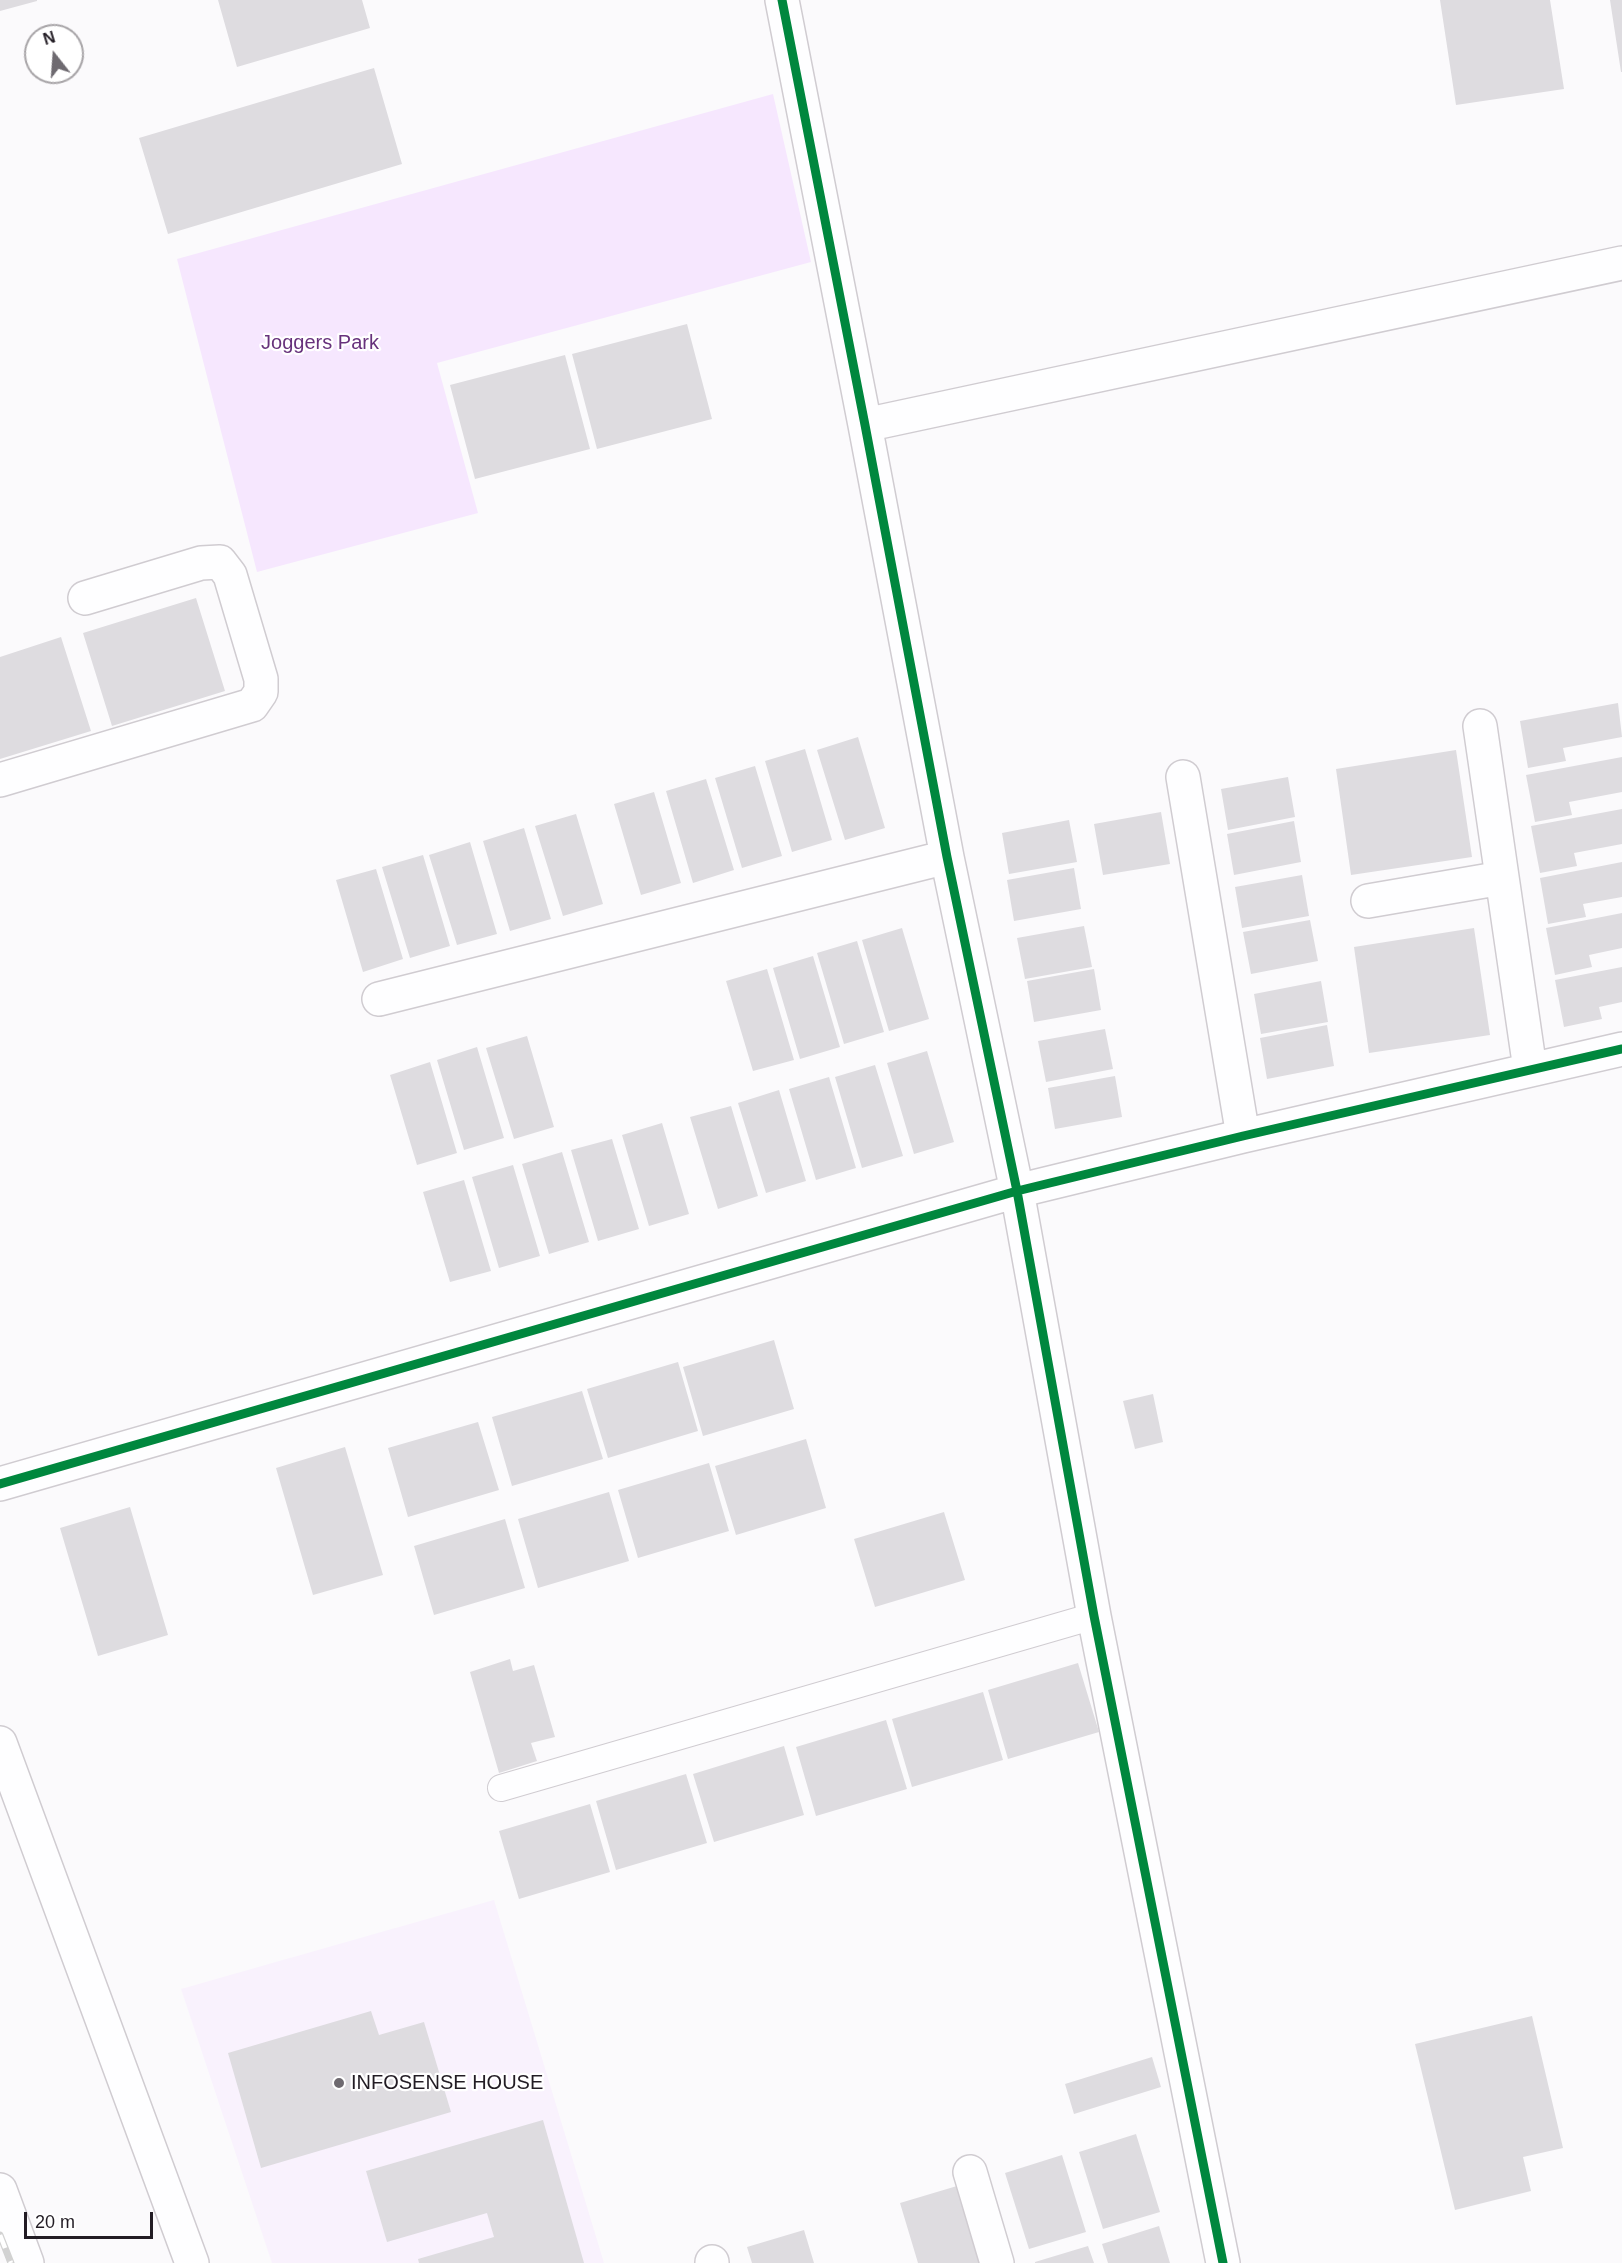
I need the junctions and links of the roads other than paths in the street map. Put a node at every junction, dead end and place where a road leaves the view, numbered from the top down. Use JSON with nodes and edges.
{"nodes":[{"id":1,"x":782,"y":0,"type":"edge"},
{"id":2,"x":1622,"y":263,"type":"edge"},
{"id":3,"x":866,"y":425,"type":"junction"},
{"id":4,"x":85,"y":597,"type":"dead end"},
{"id":5,"x":1480,"y":726,"type":"dead end"},
{"id":6,"x":1183,"y":777,"type":"dead end"},
{"id":7,"x":0,"y":780,"type":"edge"},
{"id":8,"x":947,"y":857,"type":"junction"},
{"id":9,"x":1502,"y":878,"type":"junction"},
{"id":10,"x":1368,"y":901,"type":"dead end"},
{"id":11,"x":379,"y":999,"type":"dead end"},
{"id":12,"x":1622,"y":1049,"type":"edge"},
{"id":13,"x":1530,"y":1069,"type":"junction"},
{"id":14,"x":1244,"y":1136,"type":"junction"},
{"id":15,"x":1017,"y":1191,"type":"junction"},
{"id":16,"x":0,"y":1484,"type":"edge"},
{"id":17,"x":1094,"y":1616,"type":"junction"},
{"id":18,"x":0,"y":1743,"type":"edge"},
{"id":19,"x":501,"y":1788,"type":"dead end"},
{"id":20,"x":970,"y":2172,"type":"dead end"},
{"id":21,"x":0,"y":2190,"type":"edge"},
{"id":22,"x":27,"y":2263,"type":"edge"},
{"id":23,"x":192,"y":2263,"type":"edge"},
{"id":24,"x":997,"y":2263,"type":"edge"},
{"id":25,"x":1223,"y":2263,"type":"edge"}],
"edges":[{"from":1,"to":3,"type":"street"},
{"from":2,"to":3,"type":"street"},
{"from":3,"to":8,"type":"street"},
{"from":4,"to":7,"type":"street"},
{"from":5,"to":9,"type":"street"},
{"from":6,"to":14,"type":"street"},
{"from":8,"to":11,"type":"street"},
{"from":8,"to":15,"type":"street"},
{"from":9,"to":10,"type":"street"},
{"from":9,"to":13,"type":"street"},
{"from":12,"to":13,"type":"street"},
{"from":13,"to":14,"type":"street"},
{"from":14,"to":15,"type":"street"},
{"from":15,"to":16,"type":"street"},
{"from":15,"to":17,"type":"street"},
{"from":17,"to":19,"type":"lane"},
{"from":17,"to":25,"type":"street"},
{"from":18,"to":23,"type":"street"},
{"from":20,"to":24,"type":"street"},
{"from":21,"to":22,"type":"street"}]}
